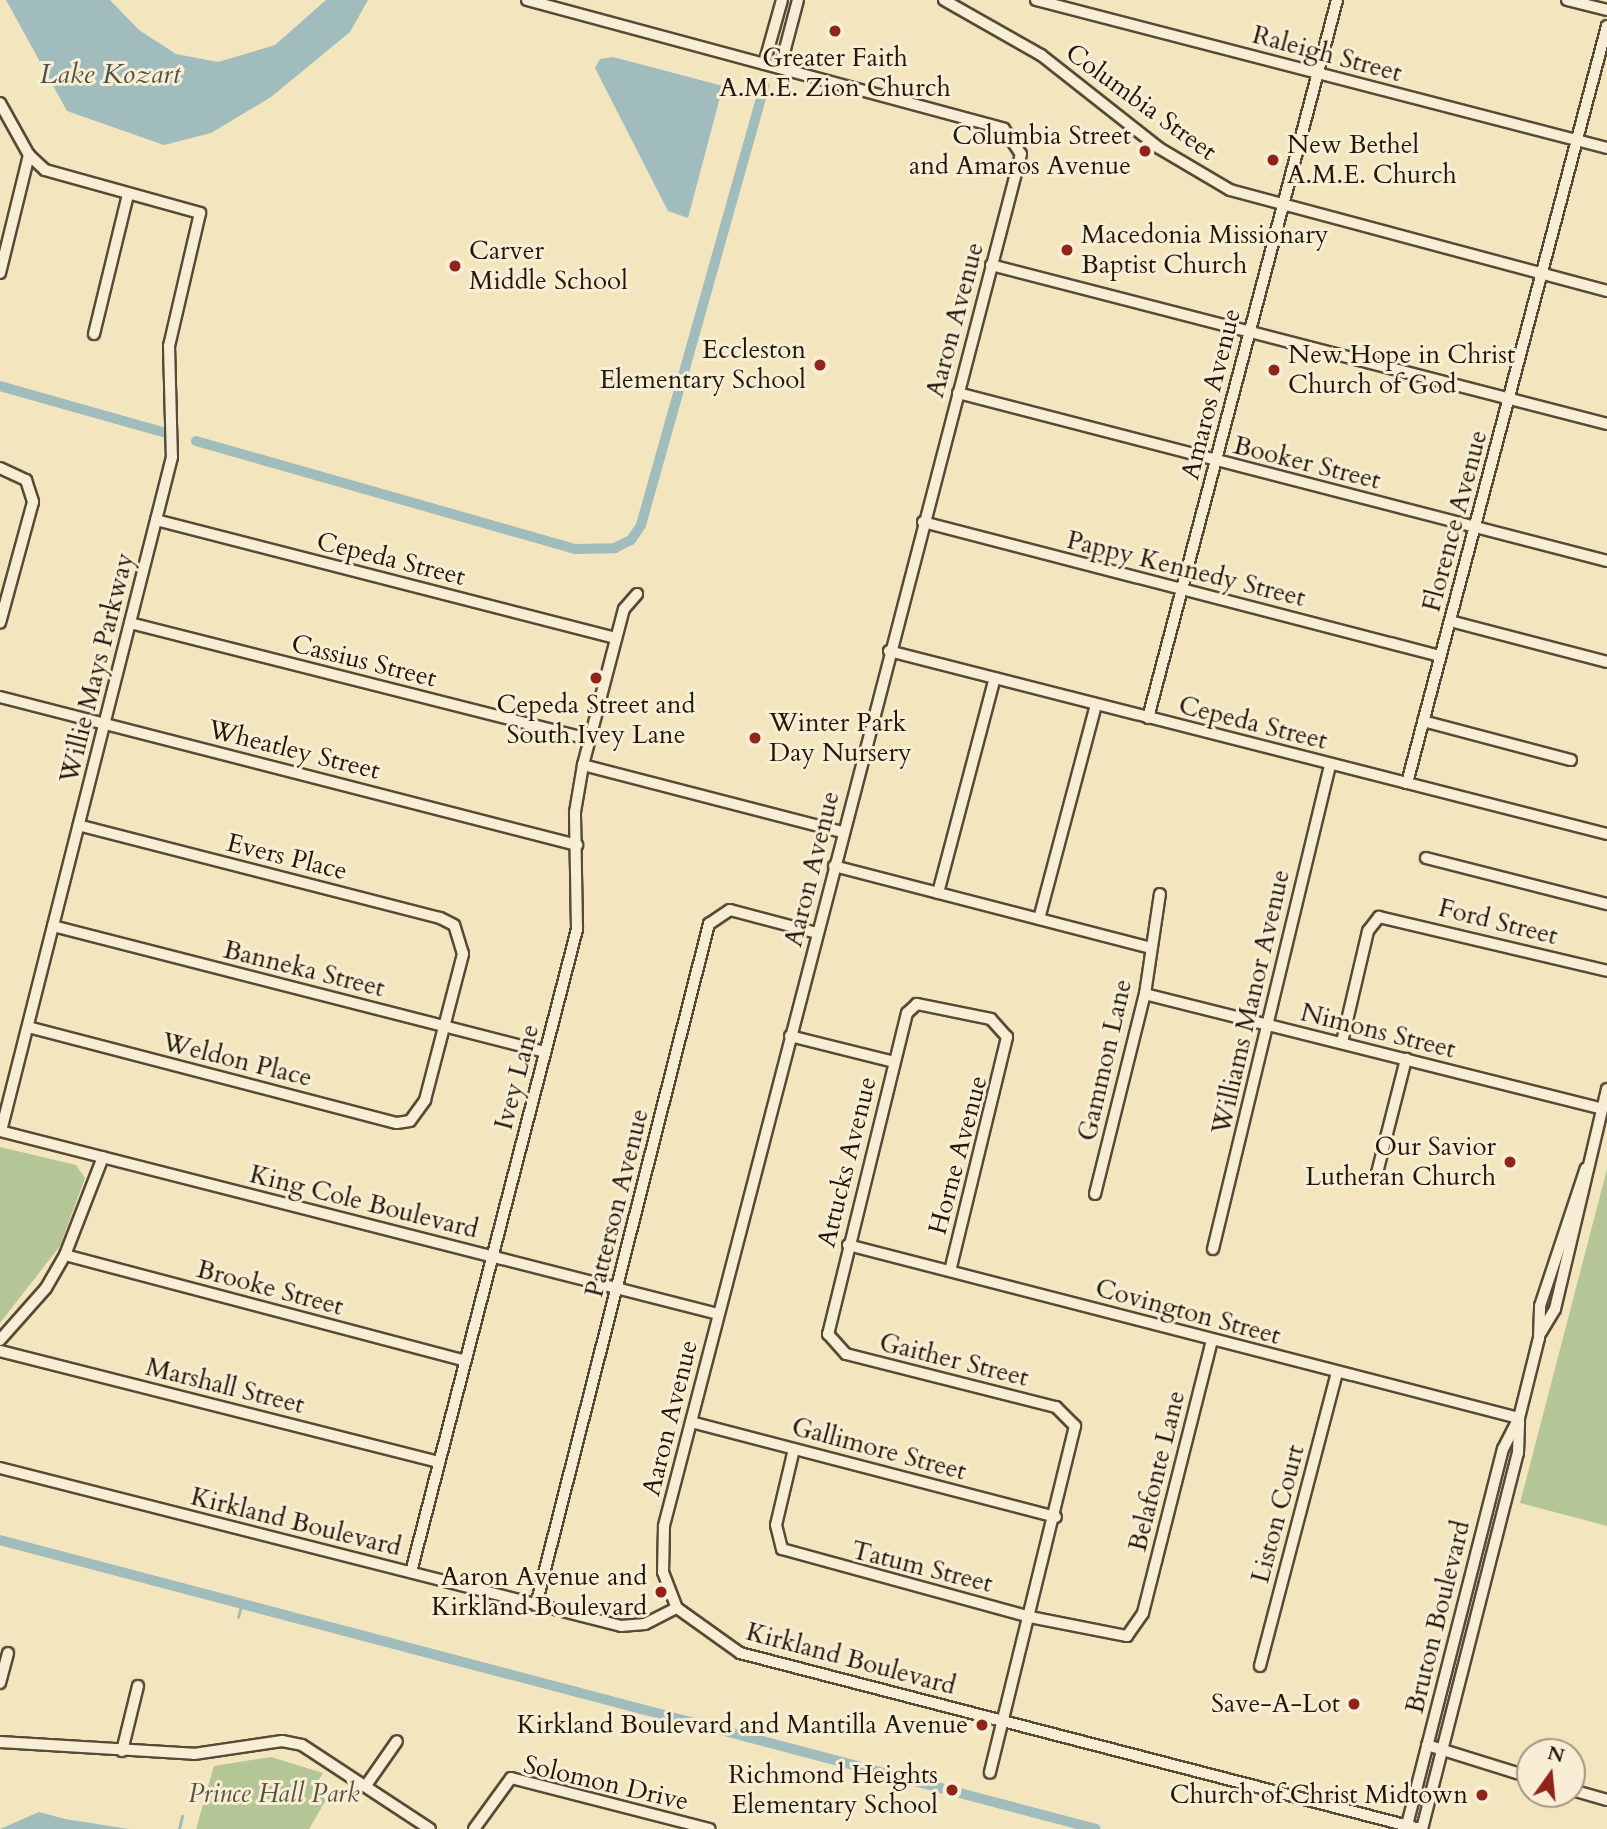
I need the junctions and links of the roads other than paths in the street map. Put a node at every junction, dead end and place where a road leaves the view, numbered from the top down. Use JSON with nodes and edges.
{"nodes":[{"id":1,"x":527,"y":0,"type":"edge"},
{"id":2,"x":782,"y":0,"type":"edge"},
{"id":3,"x":798,"y":0,"type":"edge"},
{"id":4,"x":944,"y":0,"type":"edge"},
{"id":5,"x":1036,"y":0,"type":"edge"},
{"id":6,"x":1337,"y":0,"type":"edge"},
{"id":7,"x":1567,"y":0,"type":"edge"},
{"id":8,"x":1060,"y":3,"type":"edge"},
{"id":9,"x":1607,"y":10,"type":"edge"},
{"id":10,"x":1607,"y":26,"type":"edge"},
{"id":11,"x":764,"y":64,"type":"junction"},
{"id":12,"x":780,"y":68,"type":"junction"},
{"id":13,"x":1317,"y":74,"type":"junction"},
{"id":14,"x":2,"y":110,"type":"edge"},
{"id":15,"x":1577,"y":141,"type":"junction"},
{"id":16,"x":1607,"y":148,"type":"edge"},
{"id":17,"x":29,"y":155,"type":"junction"},
{"id":18,"x":128,"y":194,"type":"junction"},
{"id":19,"x":1282,"y":207,"type":"junction"},
{"id":20,"x":991,"y":265,"type":"junction"},
{"id":21,"x":0,"y":273,"type":"edge"},
{"id":22,"x":1542,"y":274,"type":"junction"},
{"id":23,"x":1607,"y":291,"type":"edge"},
{"id":24,"x":1250,"y":330,"type":"junction"},
{"id":25,"x":94,"y":334,"type":"dead end"},
{"id":26,"x":958,"y":393,"type":"junction"},
{"id":27,"x":1509,"y":399,"type":"junction"},
{"id":28,"x":1607,"y":424,"type":"edge"},
{"id":29,"x":1216,"y":462,"type":"junction"},
{"id":30,"x":0,"y":468,"type":"edge"},
{"id":31,"x":156,"y":520,"type":"junction"},
{"id":32,"x":923,"y":522,"type":"junction"},
{"id":33,"x":1475,"y":528,"type":"junction"},
{"id":34,"x":1607,"y":561,"type":"edge"},
{"id":35,"x":1181,"y":590,"type":"junction"},
{"id":36,"x":637,"y":594,"type":"dead end"},
{"id":37,"x":1450,"y":621,"type":"junction"},
{"id":38,"x":0,"y":623,"type":"edge"},
{"id":39,"x":130,"y":623,"type":"junction"},
{"id":40,"x":616,"y":638,"type":"junction"},
{"id":41,"x":889,"y":651,"type":"junction"},
{"id":42,"x":1440,"y":656,"type":"junction"},
{"id":43,"x":1607,"y":662,"type":"edge"},
{"id":44,"x":995,"y":678,"type":"junction"},
{"id":45,"x":0,"y":696,"type":"edge"},
{"id":46,"x":1096,"y":705,"type":"junction"},
{"id":47,"x":1148,"y":718,"type":"junction"},
{"id":48,"x":1423,"y":721,"type":"junction"},
{"id":49,"x":104,"y":723,"type":"junction"},
{"id":50,"x":589,"y":739,"type":"junction"},
{"id":51,"x":1571,"y":760,"type":"dead end"},
{"id":52,"x":583,"y":765,"type":"junction"},
{"id":53,"x":1330,"y":765,"type":"junction"},
{"id":54,"x":1407,"y":783,"type":"junction"},
{"id":55,"x":79,"y":824,"type":"junction"},
{"id":56,"x":843,"y":832,"type":"junction"},
{"id":57,"x":1607,"y":834,"type":"edge"},
{"id":58,"x":577,"y":845,"type":"junction"},
{"id":59,"x":1426,"y":858,"type":"dead end"},
{"id":60,"x":834,"y":866,"type":"junction"},
{"id":61,"x":938,"y":893,"type":"junction"},
{"id":62,"x":1160,"y":894,"type":"dead end"},
{"id":63,"x":1607,"y":904,"type":"edge"},
{"id":64,"x":1039,"y":919,"type":"junction"},
{"id":65,"x":53,"y":926,"type":"junction"},
{"id":66,"x":817,"y":933,"type":"junction"},
{"id":67,"x":1148,"y":947,"type":"junction"},
{"id":68,"x":1607,"y":971,"type":"edge"},
{"id":69,"x":1145,"y":994,"type":"junction"},
{"id":70,"x":1270,"y":1025,"type":"junction"},
{"id":71,"x":444,"y":1026,"type":"junction"},
{"id":72,"x":28,"y":1027,"type":"junction"},
{"id":73,"x":790,"y":1036,"type":"junction"},
{"id":74,"x":1342,"y":1042,"type":"junction"},
{"id":75,"x":1007,"y":1049,"type":"joint"},
{"id":76,"x":545,"y":1052,"type":"junction"},
{"id":77,"x":1406,"y":1059,"type":"junction"},
{"id":78,"x":894,"y":1062,"type":"junction"},
{"id":79,"x":1607,"y":1089,"type":"edge"},
{"id":80,"x":1602,"y":1109,"type":"junction"},
{"id":81,"x":1,"y":1131,"type":"edge"},
{"id":82,"x":103,"y":1157,"type":"junction"},
{"id":83,"x":1377,"y":1173,"type":"dead end"},
{"id":84,"x":1095,"y":1194,"type":"dead end"},
{"id":85,"x":848,"y":1245,"type":"junction"},
{"id":86,"x":1213,"y":1249,"type":"dead end"},
{"id":87,"x":65,"y":1255,"type":"junction"},
{"id":88,"x":492,"y":1256,"type":"junction"},
{"id":89,"x":950,"y":1271,"type":"junction"},
{"id":90,"x":617,"y":1288,"type":"junction"},
{"id":91,"x":718,"y":1314,"type":"junction"},
{"id":92,"x":828,"y":1320,"type":"joint"},
{"id":93,"x":0,"y":1340,"type":"edge"},
{"id":94,"x":1212,"y":1340,"type":"junction"},
{"id":95,"x":0,"y":1351,"type":"edge"},
{"id":96,"x":465,"y":1361,"type":"junction"},
{"id":97,"x":1336,"y":1372,"type":"junction"},
{"id":98,"x":1519,"y":1418,"type":"junction"},
{"id":99,"x":691,"y":1422,"type":"junction"},
{"id":100,"x":794,"y":1448,"type":"junction"},
{"id":101,"x":439,"y":1462,"type":"junction"},
{"id":102,"x":0,"y":1468,"type":"edge"},
{"id":103,"x":1056,"y":1517,"type":"junction"},
{"id":104,"x":1482,"y":1533,"type":"junction"},
{"id":105,"x":1497,"y":1537,"type":"junction"},
{"id":106,"x":411,"y":1572,"type":"junction"},
{"id":107,"x":536,"y":1605,"type":"junction"},
{"id":108,"x":677,"y":1608,"type":"junction"},
{"id":109,"x":1461,"y":1612,"type":"junction"},
{"id":110,"x":1143,"y":1613,"type":"joint"},
{"id":111,"x":1477,"y":1616,"type":"junction"},
{"id":112,"x":1030,"y":1617,"type":"junction"},
{"id":113,"x":8,"y":1653,"type":"dead end"},
{"id":114,"x":1261,"y":1666,"type":"dead end"},
{"id":115,"x":0,"y":1682,"type":"edge"},
{"id":116,"x":138,"y":1686,"type":"dead end"},
{"id":117,"x":1003,"y":1721,"type":"junction"},
{"id":118,"x":397,"y":1741,"type":"dead end"},
{"id":119,"x":0,"y":1742,"type":"edge"},
{"id":120,"x":1427,"y":1745,"type":"junction"},
{"id":121,"x":1443,"y":1750,"type":"junction"},
{"id":122,"x":122,"y":1751,"type":"junction"},
{"id":123,"x":990,"y":1773,"type":"dead end"},
{"id":124,"x":1516,"y":1773,"type":"edge"},
{"id":125,"x":367,"y":1784,"type":"junction"},
{"id":126,"x":1586,"y":1794,"type":"edge"},
{"id":127,"x":1607,"y":1800,"type":"edge"},
{"id":128,"x":1406,"y":1827,"type":"edge"},
{"id":129,"x":430,"y":1829,"type":"edge"},
{"id":130,"x":474,"y":1829,"type":"edge"},
{"id":131,"x":710,"y":1829,"type":"edge"},
{"id":132,"x":1421,"y":1829,"type":"edge"}],
"edges":[{"from":1,"to":11,"type":"street"},
{"from":2,"to":11,"type":"street"},
{"from":3,"to":12,"type":"street"},
{"from":4,"to":19,"type":"street","name":"Columbia Street"},
{"from":5,"to":8,"type":"street","name":"Raleigh Street"},
{"from":6,"to":13,"type":"street","name":"Amaros Avenue"},
{"from":7,"to":9,"type":"street"},
{"from":8,"to":13,"type":"street","name":"Raleigh Street"},
{"from":10,"to":15,"type":"street","name":"Florence Avenue"},
{"from":11,"to":12,"type":"street"},
{"from":12,"to":20,"type":"street","name":"Aaron Avenue"},
{"from":13,"to":15,"type":"street","name":"Raleigh Street"},
{"from":13,"to":19,"type":"street","name":"Amaros Avenue"},
{"from":14,"to":17,"type":"street"},
{"from":15,"to":16,"type":"street","name":"Raleigh Street"},
{"from":15,"to":22,"type":"street","name":"Florence Avenue"},
{"from":17,"to":18,"type":"street"},
{"from":17,"to":21,"type":"street"},
{"from":18,"to":25,"type":"street"},
{"from":18,"to":31,"type":"street","name":"Willie Mays Parkway"},
{"from":19,"to":22,"type":"street","name":"Columbia Street"},
{"from":19,"to":24,"type":"street","name":"Amaros Avenue"},
{"from":20,"to":24,"type":"street"},
{"from":20,"to":26,"type":"street","name":"Aaron Avenue"},
{"from":22,"to":23,"type":"street","name":"Columbia Street"},
{"from":22,"to":27,"type":"street","name":"Florence Avenue"},
{"from":24,"to":27,"type":"street"},
{"from":24,"to":29,"type":"street","name":"Amaros Avenue"},
{"from":26,"to":29,"type":"street","name":"Booker Street"},
{"from":26,"to":32,"type":"street","name":"Aaron Avenue"},
{"from":27,"to":28,"type":"street"},
{"from":27,"to":33,"type":"street","name":"Florence Avenue"},
{"from":29,"to":33,"type":"street","name":"Booker Street"},
{"from":29,"to":35,"type":"street","name":"Amaros Avenue"},
{"from":30,"to":38,"type":"street"},
{"from":31,"to":39,"type":"street","name":"Willie Mays Parkway"},
{"from":31,"to":40,"type":"street","name":"Cepeda Street"},
{"from":32,"to":35,"type":"street","name":"Pappy Kennedy Street"},
{"from":32,"to":41,"type":"street","name":"Aaron Avenue"},
{"from":33,"to":34,"type":"street","name":"Booker Street"},
{"from":33,"to":37,"type":"street","name":"Florence Avenue"},
{"from":35,"to":42,"type":"street","name":"Pappy Kennedy Street"},
{"from":35,"to":47,"type":"street","name":"Amaros Avenue"},
{"from":36,"to":40,"type":"street","name":"Ivey Lane"},
{"from":37,"to":42,"type":"street","name":"Florence Avenue"},
{"from":37,"to":43,"type":"street"},
{"from":39,"to":49,"type":"street","name":"Willie Mays Parkway"},
{"from":39,"to":50,"type":"street","name":"Cassius Street"},
{"from":40,"to":50,"type":"street","name":"Ivey Lane"},
{"from":41,"to":44,"type":"street","name":"Cepeda Street"},
{"from":41,"to":56,"type":"street","name":"Aaron Avenue"},
{"from":42,"to":48,"type":"street","name":"Florence Avenue"},
{"from":44,"to":46,"type":"street","name":"Cepeda Street"},
{"from":44,"to":61,"type":"street"},
{"from":45,"to":49,"type":"street","name":"Wheatley Street"},
{"from":46,"to":47,"type":"street","name":"Cepeda Street"},
{"from":46,"to":64,"type":"street"},
{"from":47,"to":53,"type":"street","name":"Cepeda Street"},
{"from":48,"to":51,"type":"street"},
{"from":48,"to":54,"type":"street","name":"Florence Avenue"},
{"from":49,"to":55,"type":"street","name":"Willie Mays Parkway"},
{"from":49,"to":58,"type":"street","name":"Wheatley Street"},
{"from":50,"to":52,"type":"street","name":"Ivey Lane"},
{"from":52,"to":56,"type":"street"},
{"from":52,"to":58,"type":"street","name":"Ivey Lane"},
{"from":53,"to":54,"type":"street","name":"Cepeda Street"},
{"from":53,"to":70,"type":"street","name":"Williams Manor Avenue"},
{"from":54,"to":57,"type":"street","name":"Cepeda Street"},
{"from":55,"to":65,"type":"street","name":"Willie Mays Parkway"},
{"from":55,"to":71,"type":"street","name":"Evers Place"},
{"from":56,"to":60,"type":"street","name":"Aaron Avenue"},
{"from":58,"to":76,"type":"street","name":"Ivey Lane"},
{"from":59,"to":63,"type":"street"},
{"from":60,"to":61,"type":"street"},
{"from":60,"to":66,"type":"street","name":"Aaron Avenue"},
{"from":61,"to":64,"type":"street"},
{"from":62,"to":67,"type":"street","name":"Gammon Lane"},
{"from":64,"to":67,"type":"street"},
{"from":65,"to":71,"type":"street","name":"Banneka Street"},
{"from":65,"to":72,"type":"street","name":"Willie Mays Parkway"},
{"from":66,"to":73,"type":"street","name":"Aaron Avenue"},
{"from":66,"to":90,"type":"street","name":"Patterson Avenue"},
{"from":67,"to":69,"type":"street","name":"Gammon Lane"},
{"from":68,"to":74,"type":"street","name":"Ford Street"},
{"from":69,"to":70,"type":"street","name":"Nimons Street"},
{"from":69,"to":84,"type":"street","name":"Gammon Lane"},
{"from":70,"to":74,"type":"street","name":"Nimons Street"},
{"from":70,"to":86,"type":"street","name":"Williams Manor Avenue"},
{"from":71,"to":72,"type":"street","name":"Weldon Place"},
{"from":71,"to":76,"type":"street","name":"Banneka Street"},
{"from":72,"to":81,"type":"street","name":"Willie Mays Parkway"},
{"from":73,"to":78,"type":"street"},
{"from":73,"to":91,"type":"street","name":"Aaron Avenue"},
{"from":74,"to":77,"type":"street","name":"Nimons Street"},
{"from":75,"to":78,"type":"street","name":"Attucks Avenue"},
{"from":75,"to":89,"type":"street","name":"Horne Avenue"},
{"from":76,"to":88,"type":"street","name":"Ivey Lane"},
{"from":77,"to":80,"type":"street","name":"Nimons Street"},
{"from":77,"to":83,"type":"street"},
{"from":78,"to":85,"type":"street","name":"Attucks Avenue"},
{"from":79,"to":80,"type":"street","name":"Bruton Boulevard"},
{"from":80,"to":98,"type":"street","name":"Bruton Boulevard"},
{"from":81,"to":82,"type":"street","name":"King Cole Boulevard"},
{"from":82,"to":87,"type":"street"},
{"from":82,"to":88,"type":"street","name":"King Cole Boulevard"},
{"from":85,"to":89,"type":"street","name":"Covington Street"},
{"from":85,"to":92,"type":"street","name":"Attucks Avenue"},
{"from":87,"to":93,"type":"street"},
{"from":87,"to":96,"type":"street","name":"Brooke Street"},
{"from":88,"to":90,"type":"street","name":"King Cole Boulevard"},
{"from":88,"to":96,"type":"street","name":"Ivey Lane"},
{"from":89,"to":94,"type":"street","name":"Covington Street"},
{"from":90,"to":91,"type":"street","name":"King Cole Boulevard"},
{"from":90,"to":107,"type":"street","name":"Patterson Avenue"},
{"from":91,"to":99,"type":"street","name":"Aaron Avenue"},
{"from":92,"to":103,"type":"street","name":"Gaither Street"},
{"from":94,"to":97,"type":"street","name":"Covington Street"},
{"from":94,"to":110,"type":"street","name":"Belafonte Lane"},
{"from":95,"to":101,"type":"street","name":"Marshall Street"},
{"from":96,"to":101,"type":"street","name":"Ivey Lane"},
{"from":97,"to":98,"type":"street","name":"Covington Street"},
{"from":97,"to":114,"type":"street","name":"Liston Court"},
{"from":98,"to":104,"type":"street","name":"Bruton Boulevard"},
{"from":98,"to":105,"type":"street","name":"Bruton Boulevard"},
{"from":99,"to":100,"type":"street","name":"Gallimore Street"},
{"from":99,"to":108,"type":"street","name":"Aaron Avenue"},
{"from":100,"to":103,"type":"street","name":"Gallimore Street"},
{"from":100,"to":112,"type":"street","name":"Tatum Street"},
{"from":101,"to":106,"type":"street","name":"Ivey Lane"},
{"from":102,"to":106,"type":"street","name":"Kirkland Boulevard"},
{"from":103,"to":112,"type":"street"},
{"from":104,"to":105,"type":"street"},
{"from":104,"to":109,"type":"street","name":"Bruton Boulevard"},
{"from":105,"to":111,"type":"street","name":"Bruton Boulevard"},
{"from":106,"to":107,"type":"street","name":"Kirkland Boulevard"},
{"from":107,"to":108,"type":"street","name":"Kirkland Boulevard"},
{"from":108,"to":117,"type":"street","name":"Kirkland Boulevard"},
{"from":109,"to":111,"type":"street"},
{"from":109,"to":120,"type":"street","name":"Bruton Boulevard"},
{"from":110,"to":112,"type":"street","name":"Tatum Street"},
{"from":111,"to":121,"type":"street","name":"Bruton Boulevard"},
{"from":112,"to":117,"type":"street"},
{"from":113,"to":115,"type":"street"},
{"from":116,"to":122,"type":"street"},
{"from":117,"to":123,"type":"street"},
{"from":117,"to":128,"type":"street","name":"Kirkland Boulevard"},
{"from":118,"to":125,"type":"street"},
{"from":119,"to":122,"type":"street"},
{"from":120,"to":121,"type":"street"},
{"from":120,"to":128,"type":"street","name":"Bruton Boulevard"},
{"from":121,"to":124,"type":"street"},
{"from":121,"to":132,"type":"street","name":"Bruton Boulevard"},
{"from":122,"to":125,"type":"street"},
{"from":125,"to":129,"type":"street"},
{"from":126,"to":127,"type":"street"},
{"from":128,"to":132,"type":"street","name":"Kirkland Boulevard"},
{"from":130,"to":131,"type":"street","name":"Solomon Drive"}]}
